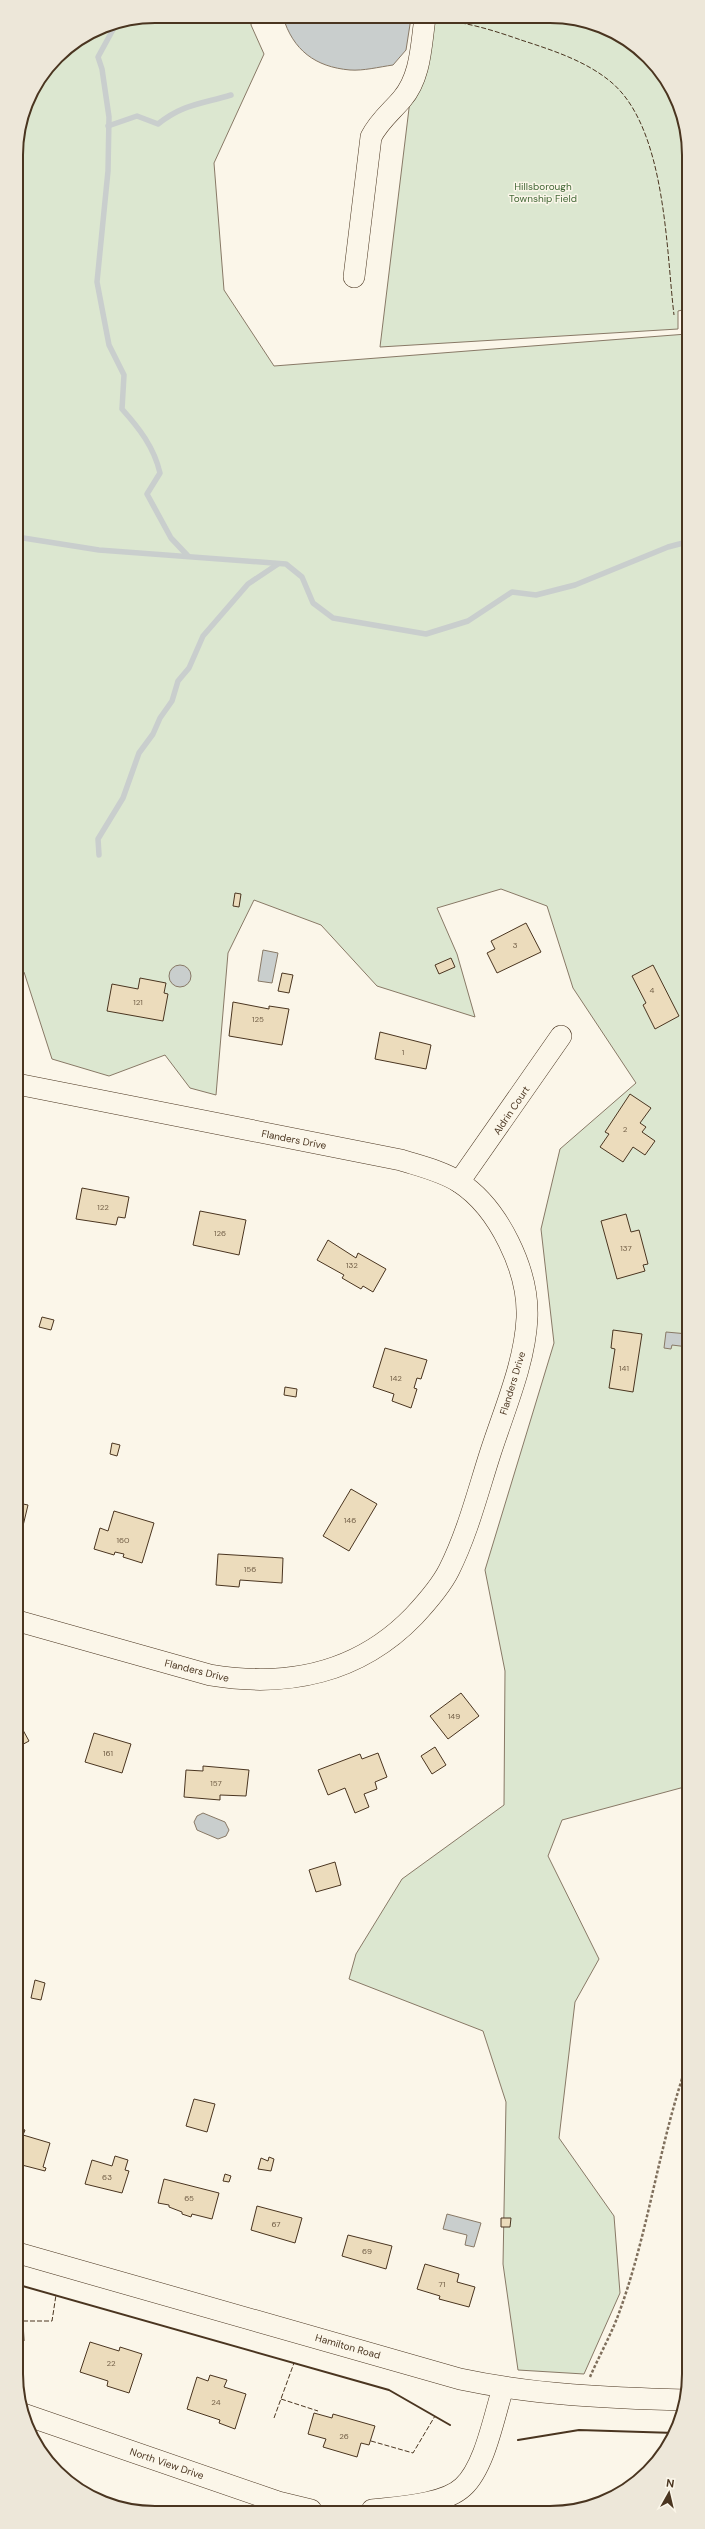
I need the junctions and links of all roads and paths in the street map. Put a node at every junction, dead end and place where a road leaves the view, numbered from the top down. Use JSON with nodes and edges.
{"nodes":[{"id":1,"x":424,"y":23,"type":"edge"},
{"id":2,"x":354,"y":277,"type":"dead end"},
{"id":3,"x":561,"y":1036,"type":"dead end"},
{"id":4,"x":23,"y":1085,"type":"edge"},
{"id":5,"x":459,"y":1182,"type":"junction"},
{"id":6,"x":23,"y":1622,"type":"edge"},
{"id":7,"x":682,"y":2078,"type":"edge"},
{"id":8,"x":23,"y":2254,"type":"edge"},
{"id":9,"x":503,"y":2388,"type":"junction"},
{"id":10,"x":580,"y":2397,"type":"junction"},
{"id":11,"x":679,"y":2400,"type":"edge"},
{"id":12,"x":30,"y":2416,"type":"edge"},
{"id":13,"x":294,"y":2506,"type":"edge"},
{"id":14,"x":400,"y":2506,"type":"edge"}],
"edges":[{"from":1,"to":2,"type":"street"},
{"from":3,"to":5,"type":"street","name":"Aldrin Court"},
{"from":4,"to":5,"type":"street","name":"Flanders Drive"},
{"from":5,"to":6,"type":"street","name":"Flanders Drive"},
{"from":7,"to":10,"type":"path"},
{"from":8,"to":9,"type":"street","name":"Hamilton Road"},
{"from":9,"to":10,"type":"street","name":"Hamilton Road"},
{"from":9,"to":14,"type":"street"},
{"from":10,"to":11,"type":"street","name":"Hamilton Road"},
{"from":12,"to":13,"type":"street","name":"North View Drive"}]}
